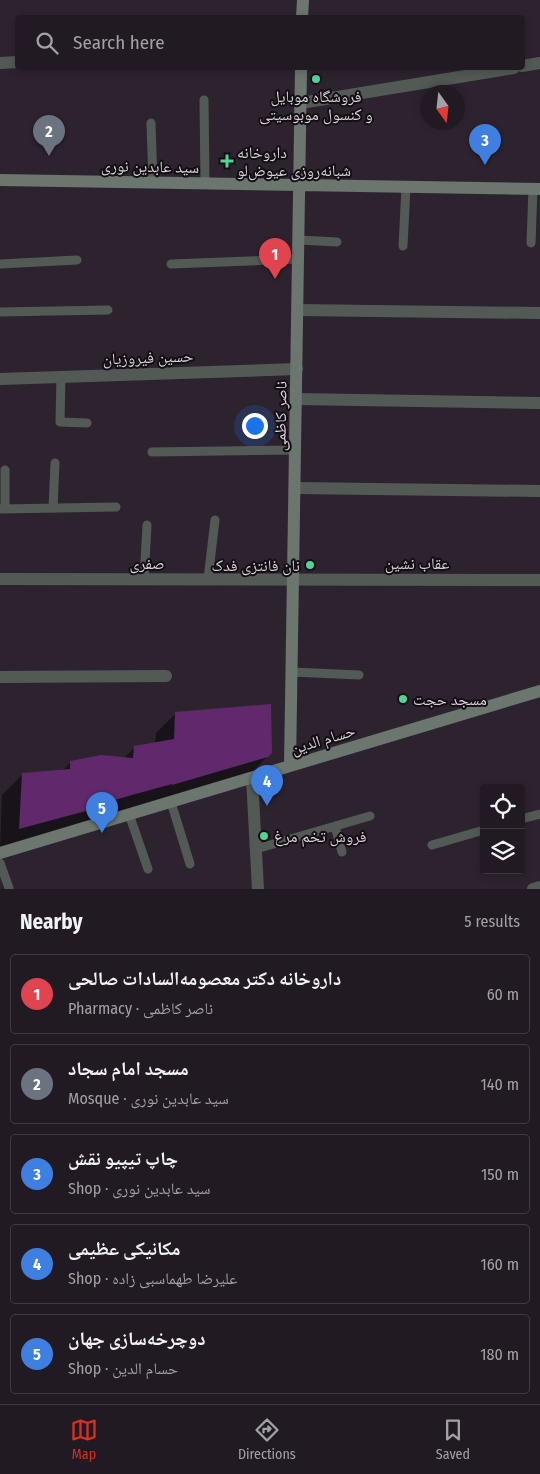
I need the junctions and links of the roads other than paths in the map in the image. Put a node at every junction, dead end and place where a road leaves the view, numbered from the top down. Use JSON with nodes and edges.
{"nodes":[{"id":1,"x":302,"y":0,"type":"edge"},
{"id":2,"x":302,"y":15,"type":"edge"},
{"id":3,"x":15,"y":62,"type":"edge"},
{"id":4,"x":0,"y":63,"type":"edge"},
{"id":5,"x":540,"y":63,"type":"edge"},
{"id":6,"x":525,"y":66,"type":"edge"},
{"id":7,"x":302,"y":70,"type":"edge"},
{"id":8,"x":502,"y":70,"type":"edge"},
{"id":9,"x":204,"y":100,"type":"dead end"},
{"id":10,"x":301,"y":103,"type":"junction"},
{"id":11,"x":151,"y":123,"type":"dead end"},
{"id":12,"x":0,"y":180,"type":"edge"},
{"id":13,"x":153,"y":182,"type":"junction"},
{"id":14,"x":205,"y":184,"type":"junction"},
{"id":15,"x":300,"y":185,"type":"junction"},
{"id":16,"x":406,"y":187,"type":"junction"},
{"id":17,"x":537,"y":189,"type":"edge"},
{"id":18,"x":299,"y":240,"type":"junction"},
{"id":19,"x":337,"y":242,"type":"dead end"},
{"id":20,"x":531,"y":243,"type":"dead end"},
{"id":21,"x":403,"y":246,"type":"dead end"},
{"id":22,"x":298,"y":259,"type":"junction"},
{"id":23,"x":77,"y":260,"type":"dead end"},
{"id":24,"x":0,"y":264,"type":"edge"},
{"id":25,"x":171,"y":264,"type":"dead end"},
{"id":26,"x":108,"y":310,"type":"dead end"},
{"id":27,"x":298,"y":310,"type":"junction"},
{"id":28,"x":0,"y":312,"type":"edge"},
{"id":29,"x":540,"y":313,"type":"edge"},
{"id":30,"x":297,"y":368,"type":"junction"},
{"id":31,"x":61,"y":376,"type":"junction"},
{"id":32,"x":0,"y":379,"type":"edge"},
{"id":33,"x":297,"y":399,"type":"junction"},
{"id":34,"x":540,"y":403,"type":"edge"},
{"id":35,"x":88,"y":423,"type":"dead end"},
{"id":36,"x":296,"y":450,"type":"junction"},
{"id":37,"x":152,"y":452,"type":"dead end"},
{"id":38,"x":54,"y":463,"type":"dead end"},
{"id":39,"x":5,"y":470,"type":"dead end"},
{"id":40,"x":295,"y":488,"type":"junction"},
{"id":41,"x":540,"y":490,"type":"edge"},
{"id":42,"x":116,"y":507,"type":"dead end"},
{"id":43,"x":2,"y":508,"type":"edge"},
{"id":44,"x":53,"y":508,"type":"junction"},
{"id":45,"x":215,"y":520,"type":"dead end"},
{"id":46,"x":147,"y":525,"type":"dead end"},
{"id":47,"x":0,"y":579,"type":"edge"},
{"id":48,"x":144,"y":579,"type":"junction"},
{"id":49,"x":208,"y":579,"type":"junction"},
{"id":50,"x":293,"y":579,"type":"junction"},
{"id":51,"x":540,"y":580,"type":"edge"},
{"id":52,"x":292,"y":672,"type":"junction"},
{"id":53,"x":359,"y":675,"type":"dead end"},
{"id":54,"x":166,"y":676,"type":"dead end"},
{"id":55,"x":0,"y":677,"type":"edge"},
{"id":56,"x":540,"y":691,"type":"edge"},
{"id":57,"x":290,"y":766,"type":"junction"},
{"id":58,"x":252,"y":778,"type":"junction"},
{"id":59,"x":170,"y":802,"type":"junction"},
{"id":60,"x":129,"y":814,"type":"junction"},
{"id":61,"x":540,"y":814,"type":"edge"},
{"id":62,"x":370,"y":816,"type":"dead end"},
{"id":63,"x":525,"y":818,"type":"edge"},
{"id":64,"x":335,"y":826,"type":"junction"},
{"id":65,"x":480,"y":831,"type":"edge"},
{"id":66,"x":432,"y":845,"type":"dead end"},
{"id":67,"x":256,"y":849,"type":"junction"},
{"id":68,"x":342,"y":852,"type":"dead end"},
{"id":69,"x":0,"y":853,"type":"edge"},
{"id":70,"x":0,"y":863,"type":"edge"},
{"id":71,"x":190,"y":864,"type":"dead end"},
{"id":72,"x":148,"y":869,"type":"dead end"},
{"id":73,"x":540,"y":887,"type":"edge"},
{"id":74,"x":9,"y":888,"type":"dead end"},
{"id":75,"x":258,"y":889,"type":"edge"},
{"id":76,"x":533,"y":889,"type":"edge"}],
"edges":[{"from":1,"to":2,"type":"main road"},
{"from":3,"to":4,"type":"street"},
{"from":5,"to":6,"type":"street"},
{"from":7,"to":10,"type":"main road","name":"ناصر کاظمی"},
{"from":8,"to":10,"type":"street"},
{"from":9,"to":14,"type":"lane"},
{"from":10,"to":15,"type":"main road","name":"ناصر کاظمی"},
{"from":11,"to":13,"type":"lane"},
{"from":12,"to":13,"type":"main road","name":"سید عابدین نوری"},
{"from":13,"to":14,"type":"main road","name":"سید عابدین نوری"},
{"from":14,"to":15,"type":"main road","name":"سید عابدین نوری"},
{"from":15,"to":16,"type":"main road","name":"سید عابدین نوری"},
{"from":15,"to":18,"type":"main road","name":"ناصر کاظمی"},
{"from":16,"to":17,"type":"main road","name":"سید عابدین نوری"},
{"from":16,"to":21,"type":"lane"},
{"from":17,"to":20,"type":"lane"},
{"from":18,"to":19,"type":"lane"},
{"from":18,"to":22,"type":"main road","name":"ناصر کاظمی"},
{"from":22,"to":25,"type":"lane"},
{"from":22,"to":27,"type":"main road","name":"ناصر کاظمی"},
{"from":23,"to":24,"type":"lane"},
{"from":26,"to":28,"type":"lane"},
{"from":27,"to":29,"type":"street"},
{"from":27,"to":30,"type":"main road","name":"ناصر کاظمی"},
{"from":30,"to":31,"type":"street","name":"حسین فیروزیان"},
{"from":30,"to":33,"type":"main road","name":"ناصر کاظمی"},
{"from":31,"to":32,"type":"street","name":"حسین فیروزیان"},
{"from":31,"to":35,"type":"lane"},
{"from":33,"to":34,"type":"street"},
{"from":33,"to":36,"type":"main road","name":"ناصر کاظمی"},
{"from":36,"to":37,"type":"lane"},
{"from":36,"to":40,"type":"main road","name":"ناصر کاظمی"},
{"from":38,"to":44,"type":"lane"},
{"from":39,"to":43,"type":"lane"},
{"from":40,"to":41,"type":"street"},
{"from":40,"to":50,"type":"main road","name":"ناصر کاظمی"},
{"from":42,"to":44,"type":"lane"},
{"from":43,"to":44,"type":"lane"},
{"from":45,"to":49,"type":"lane"},
{"from":46,"to":48,"type":"lane"},
{"from":47,"to":48,"type":"street","name":"صفری"},
{"from":48,"to":49,"type":"street","name":"صفری"},
{"from":49,"to":50,"type":"street","name":"صفری"},
{"from":50,"to":51,"type":"street","name":"عقاب نشین"},
{"from":50,"to":52,"type":"main road","name":"ناصر کاظمی"},
{"from":52,"to":53,"type":"lane"},
{"from":52,"to":57,"type":"main road","name":"ناصر کاظمی"},
{"from":54,"to":55,"type":"street"},
{"from":56,"to":57,"type":"main road","name":"حسام الدین"},
{"from":57,"to":58,"type":"main road","name":"حسام الدین"},
{"from":58,"to":59,"type":"main road","name":"حسام الدین"},
{"from":58,"to":67,"type":"street"},
{"from":59,"to":60,"type":"main road","name":"حسام الدین"},
{"from":59,"to":71,"type":"lane"},
{"from":60,"to":69,"type":"main road","name":"حسام الدین"},
{"from":60,"to":72,"type":"lane"},
{"from":61,"to":63,"type":"lane"},
{"from":62,"to":64,"type":"lane"},
{"from":64,"to":67,"type":"lane"},
{"from":64,"to":68,"type":"lane"},
{"from":65,"to":66,"type":"lane"},
{"from":67,"to":75,"type":"street"},
{"from":70,"to":74,"type":"lane"},
{"from":73,"to":76,"type":"street"}]}
